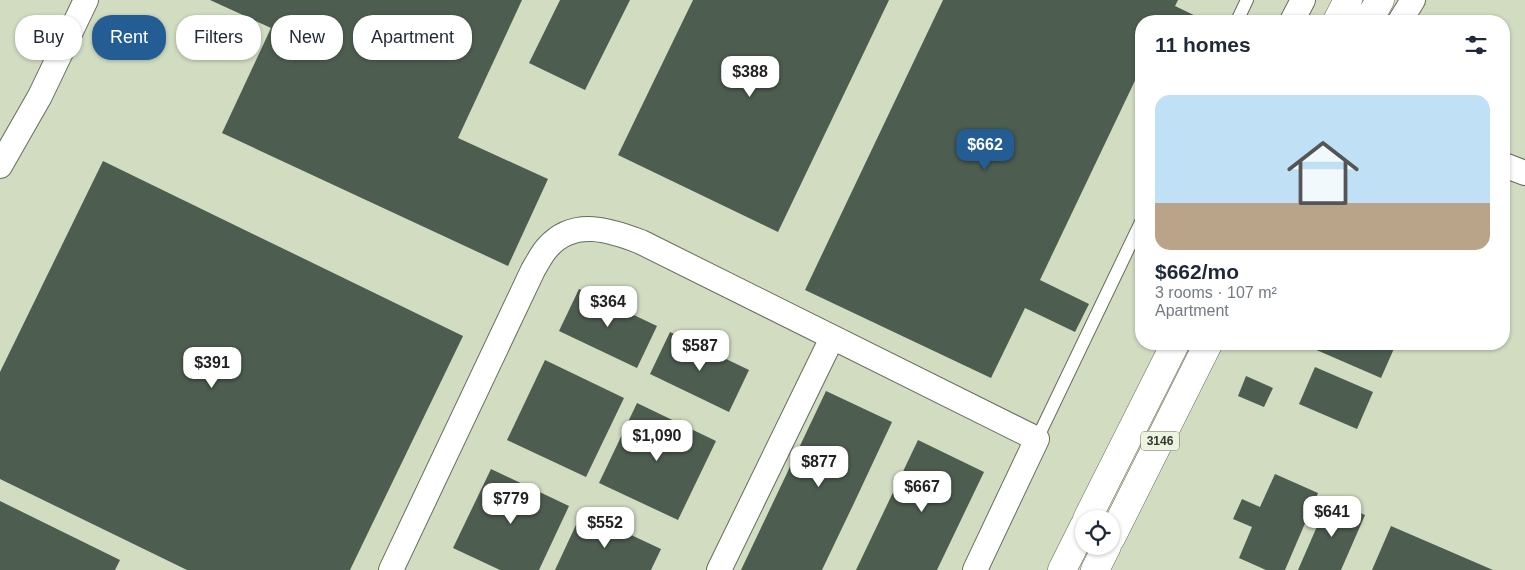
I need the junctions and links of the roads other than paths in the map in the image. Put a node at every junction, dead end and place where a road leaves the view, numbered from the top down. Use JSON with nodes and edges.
{"nodes":[{"id":1,"x":86,"y":0,"type":"edge"},
{"id":2,"x":1247,"y":0,"type":"edge"},
{"id":3,"x":1303,"y":0,"type":"edge"},
{"id":4,"x":1348,"y":0,"type":"edge"},
{"id":5,"x":1380,"y":0,"type":"edge"},
{"id":6,"x":1413,"y":0,"type":"edge"},
{"id":7,"x":1240,"y":15,"type":"edge"},
{"id":8,"x":1295,"y":15,"type":"edge"},
{"id":9,"x":1340,"y":15,"type":"edge"},
{"id":10,"x":1371,"y":15,"type":"edge"},
{"id":11,"x":1404,"y":15,"type":"edge"},
{"id":12,"x":0,"y":166,"type":"edge"},
{"id":13,"x":1510,"y":167,"type":"edge"},
{"id":14,"x":1525,"y":173,"type":"edge"},
{"id":15,"x":1135,"y":234,"type":"edge"},
{"id":16,"x":832,"y":338,"type":"junction"},
{"id":17,"x":1172,"y":350,"type":"edge"},
{"id":18,"x":1207,"y":350,"type":"edge"},
{"id":19,"x":1037,"y":439,"type":"junction"},
{"id":20,"x":1092,"y":510,"type":"edge"},
{"id":21,"x":1120,"y":520,"type":"edge"},
{"id":22,"x":1075,"y":544,"type":"edge"},
{"id":23,"x":1102,"y":555,"type":"edge"},
{"id":24,"x":391,"y":570,"type":"edge"},
{"id":25,"x":719,"y":570,"type":"edge"},
{"id":26,"x":975,"y":570,"type":"edge"},
{"id":27,"x":1062,"y":570,"type":"edge"},
{"id":28,"x":1095,"y":570,"type":"edge"}],
"edges":[{"from":1,"to":12,"type":"street"},
{"from":2,"to":7,"type":"lane"},
{"from":3,"to":8,"type":"street"},
{"from":4,"to":9,"type":"main road"},
{"from":5,"to":10,"type":"main road"},
{"from":6,"to":11,"type":"street"},
{"from":13,"to":14,"type":"street"},
{"from":15,"to":19,"type":"lane"},
{"from":16,"to":19,"type":"street"},
{"from":16,"to":24,"type":"street"},
{"from":16,"to":25,"type":"street"},
{"from":17,"to":20,"type":"main road","number":"3146"},
{"from":18,"to":21,"type":"main road","number":"3146"},
{"from":19,"to":26,"type":"street"},
{"from":22,"to":27,"type":"main road"},
{"from":23,"to":28,"type":"main road"}]}
